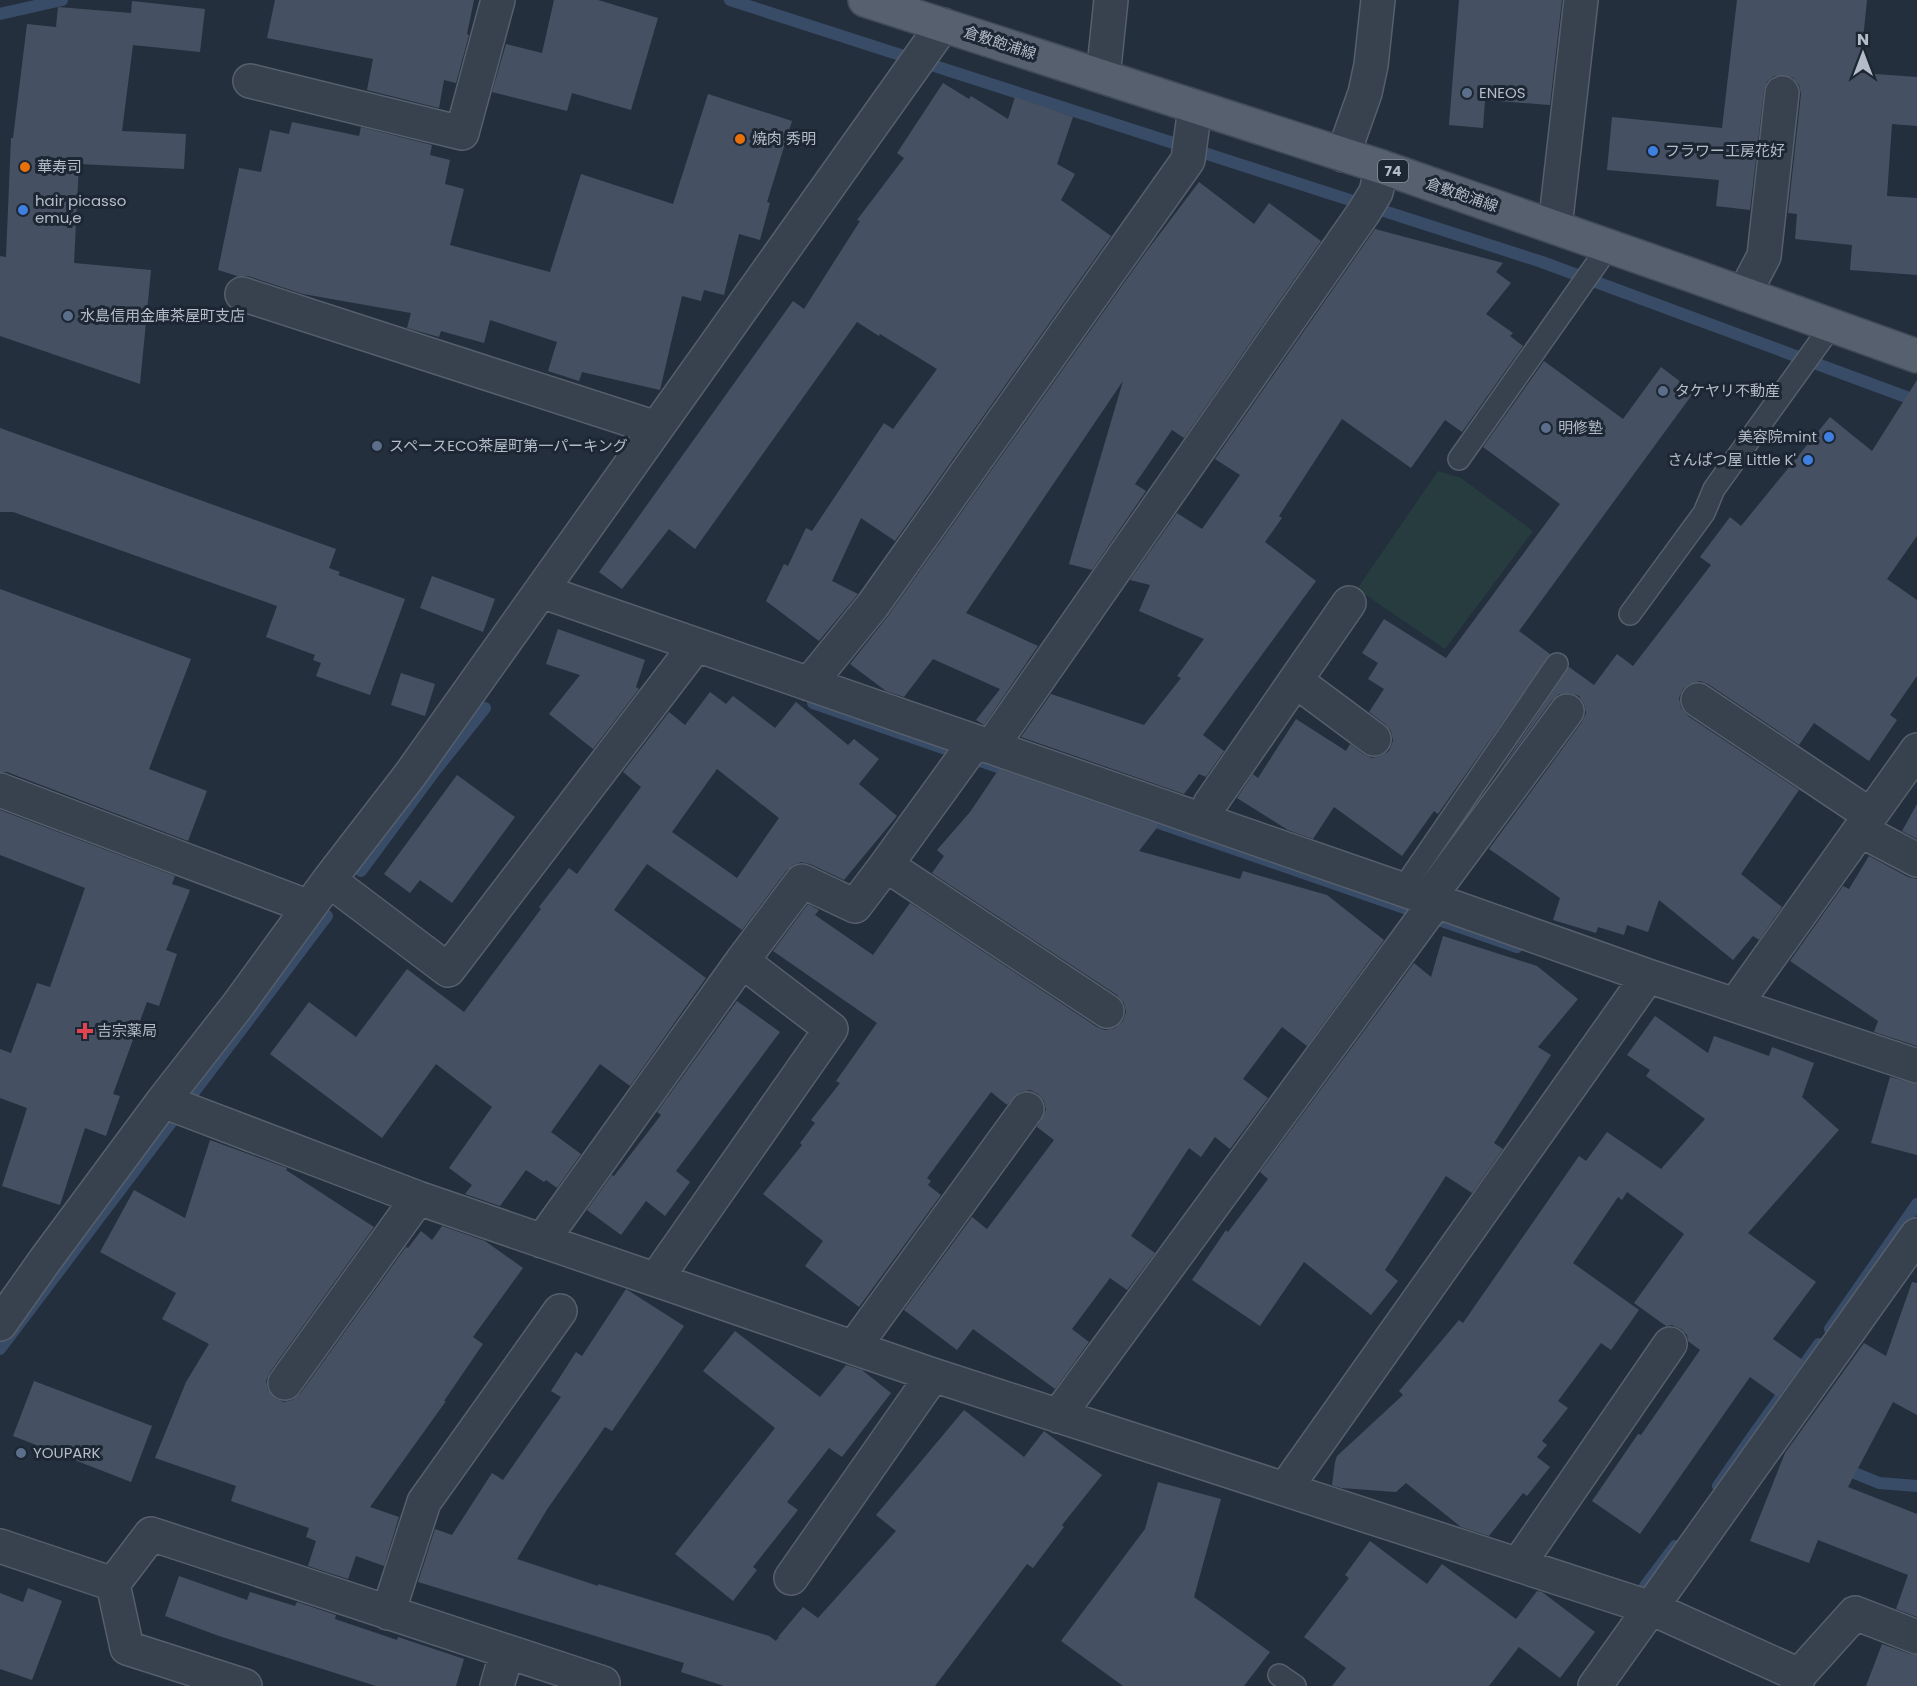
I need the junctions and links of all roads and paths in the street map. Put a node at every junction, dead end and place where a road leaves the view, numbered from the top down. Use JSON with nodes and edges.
{"nodes":[{"id":1,"x":498,"y":0,"type":"edge"},
{"id":2,"x":865,"y":0,"type":"edge"},
{"id":3,"x":1111,"y":0,"type":"edge"},
{"id":4,"x":1378,"y":0,"type":"edge"},
{"id":5,"x":1581,"y":0,"type":"edge"},
{"id":6,"x":943,"y":25,"type":"junction"},
{"id":7,"x":1103,"y":77,"type":"junction"},
{"id":8,"x":250,"y":81,"type":"dead end"},
{"id":9,"x":1782,"y":93,"type":"dead end"},
{"id":10,"x":1191,"y":135,"type":"junction"},
{"id":11,"x":1343,"y":155,"type":"junction"},
{"id":12,"x":1373,"y":192,"type":"junction"},
{"id":13,"x":1555,"y":227,"type":"junction"},
{"id":14,"x":1594,"y":267,"type":"junction"},
{"id":15,"x":242,"y":294,"type":"dead end"},
{"id":16,"x":1744,"y":294,"type":"junction"},
{"id":17,"x":1832,"y":326,"type":"junction"},
{"id":18,"x":1917,"y":356,"type":"edge"},
{"id":19,"x":656,"y":428,"type":"junction"},
{"id":20,"x":1459,"y":459,"type":"dead end"},
{"id":21,"x":541,"y":591,"type":"junction"},
{"id":22,"x":1349,"y":603,"type":"dead end"},
{"id":23,"x":1630,"y":614,"type":"dead end"},
{"id":24,"x":696,"y":645,"type":"junction"},
{"id":25,"x":1557,"y":664,"type":"dead end"},
{"id":26,"x":1296,"y":681,"type":"junction"},
{"id":27,"x":809,"y":684,"type":"junction"},
{"id":28,"x":1698,"y":700,"type":"dead end"},
{"id":29,"x":1567,"y":711,"type":"dead end"},
{"id":30,"x":1374,"y":739,"type":"dead end"},
{"id":31,"x":1917,"y":750,"type":"edge"},
{"id":32,"x":973,"y":751,"type":"junction"},
{"id":33,"x":0,"y":790,"type":"edge"},
{"id":34,"x":1205,"y":821,"type":"junction"},
{"id":35,"x":1865,"y":822,"type":"junction"},
{"id":36,"x":1917,"y":860,"type":"edge"},
{"id":37,"x":886,"y":865,"type":"junction"},
{"id":38,"x":329,"y":880,"type":"junction"},
{"id":39,"x":1423,"y":904,"type":"junction"},
{"id":40,"x":309,"y":907,"type":"junction"},
{"id":41,"x":742,"y":961,"type":"junction"},
{"id":42,"x":1641,"y":986,"type":"junction"},
{"id":43,"x":1735,"y":1005,"type":"junction"},
{"id":44,"x":1107,"y":1011,"type":"dead end"},
{"id":45,"x":1917,"y":1066,"type":"edge"},
{"id":46,"x":177,"y":1107,"type":"junction"},
{"id":47,"x":1028,"y":1109,"type":"dead end"},
{"id":48,"x":418,"y":1198,"type":"junction"},
{"id":49,"x":1917,"y":1235,"type":"edge"},
{"id":50,"x":542,"y":1241,"type":"junction"},
{"id":51,"x":656,"y":1279,"type":"junction"},
{"id":52,"x":560,"y":1311,"type":"dead end"},
{"id":53,"x":0,"y":1324,"type":"edge"},
{"id":54,"x":1670,"y":1344,"type":"dead end"},
{"id":55,"x":854,"y":1347,"type":"junction"},
{"id":56,"x":933,"y":1375,"type":"junction"},
{"id":57,"x":285,"y":1383,"type":"dead end"},
{"id":58,"x":1058,"y":1416,"type":"junction"},
{"id":59,"x":1285,"y":1489,"type":"junction"},
{"id":60,"x":0,"y":1546,"type":"edge"},
{"id":61,"x":1518,"y":1565,"type":"junction"},
{"id":62,"x":791,"y":1578,"type":"dead end"},
{"id":63,"x":113,"y":1584,"type":"junction"},
{"id":64,"x":1651,"y":1608,"type":"junction"},
{"id":65,"x":388,"y":1613,"type":"junction"},
{"id":66,"x":1917,"y":1637,"type":"edge"},
{"id":67,"x":507,"y":1652,"type":"junction"},
{"id":68,"x":1798,"y":1681,"type":"edge"},
{"id":69,"x":603,"y":1683,"type":"dead end"},
{"id":70,"x":245,"y":1686,"type":"edge"},
{"id":71,"x":497,"y":1686,"type":"edge"},
{"id":72,"x":1595,"y":1686,"type":"edge"}],
"edges":[{"from":1,"to":8,"type":"street"},
{"from":2,"to":6,"type":"main road","name":"倉敷飽浦線","number":"74"},
{"from":3,"to":7,"type":"street"},
{"from":4,"to":11,"type":"street"},
{"from":5,"to":13,"type":"street"},
{"from":6,"to":7,"type":"main road","name":"倉敷飽浦線","number":"74"},
{"from":6,"to":19,"type":"street"},
{"from":7,"to":10,"type":"main road","name":"倉敷飽浦線","number":"74"},
{"from":9,"to":16,"type":"street"},
{"from":10,"to":11,"type":"main road","name":"倉敷飽浦線","number":"74"},
{"from":10,"to":27,"type":"street"},
{"from":11,"to":12,"type":"main road","name":"倉敷飽浦線","number":"74"},
{"from":12,"to":13,"type":"main road","name":"倉敷飽浦線","number":"74"},
{"from":12,"to":32,"type":"street"},
{"from":13,"to":14,"type":"main road","name":"倉敷飽浦線","number":"74"},
{"from":14,"to":16,"type":"main road","name":"倉敷飽浦線","number":"74"},
{"from":14,"to":20,"type":"lane"},
{"from":15,"to":19,"type":"street"},
{"from":16,"to":17,"type":"main road","name":"倉敷飽浦線","number":"74"},
{"from":17,"to":18,"type":"main road","name":"倉敷飽浦線","number":"74"},
{"from":17,"to":23,"type":"lane"},
{"from":19,"to":21,"type":"street"},
{"from":21,"to":24,"type":"street"},
{"from":21,"to":38,"type":"street"},
{"from":22,"to":26,"type":"street"},
{"from":24,"to":27,"type":"street"},
{"from":24,"to":38,"type":"street"},
{"from":25,"to":39,"type":"lane"},
{"from":26,"to":30,"type":"street"},
{"from":26,"to":34,"type":"street"},
{"from":27,"to":32,"type":"street"},
{"from":28,"to":35,"type":"street"},
{"from":29,"to":39,"type":"street"},
{"from":31,"to":35,"type":"street"},
{"from":32,"to":34,"type":"street"},
{"from":32,"to":37,"type":"street"},
{"from":33,"to":40,"type":"street"},
{"from":34,"to":39,"type":"street"},
{"from":35,"to":36,"type":"street"},
{"from":35,"to":43,"type":"street"},
{"from":37,"to":41,"type":"street"},
{"from":37,"to":44,"type":"street"},
{"from":38,"to":40,"type":"street"},
{"from":39,"to":42,"type":"street"},
{"from":39,"to":58,"type":"street"},
{"from":40,"to":46,"type":"street"},
{"from":41,"to":50,"type":"street"},
{"from":41,"to":51,"type":"street"},
{"from":42,"to":43,"type":"street"},
{"from":42,"to":59,"type":"street"},
{"from":43,"to":45,"type":"street"},
{"from":46,"to":48,"type":"street"},
{"from":46,"to":53,"type":"street"},
{"from":47,"to":55,"type":"street"},
{"from":48,"to":50,"type":"street"},
{"from":48,"to":57,"type":"street"},
{"from":49,"to":64,"type":"street"},
{"from":50,"to":51,"type":"street"},
{"from":51,"to":55,"type":"street"},
{"from":52,"to":65,"type":"street"},
{"from":54,"to":61,"type":"street"},
{"from":55,"to":56,"type":"street"},
{"from":56,"to":58,"type":"street"},
{"from":56,"to":62,"type":"street"},
{"from":58,"to":59,"type":"street"},
{"from":59,"to":61,"type":"street"},
{"from":60,"to":63,"type":"street"},
{"from":61,"to":64,"type":"street"},
{"from":63,"to":65,"type":"street"},
{"from":63,"to":70,"type":"street"},
{"from":64,"to":68,"type":"street"},
{"from":64,"to":72,"type":"street"},
{"from":65,"to":67,"type":"street"},
{"from":66,"to":68,"type":"street"},
{"from":67,"to":69,"type":"street"},
{"from":67,"to":71,"type":"street"}]}
